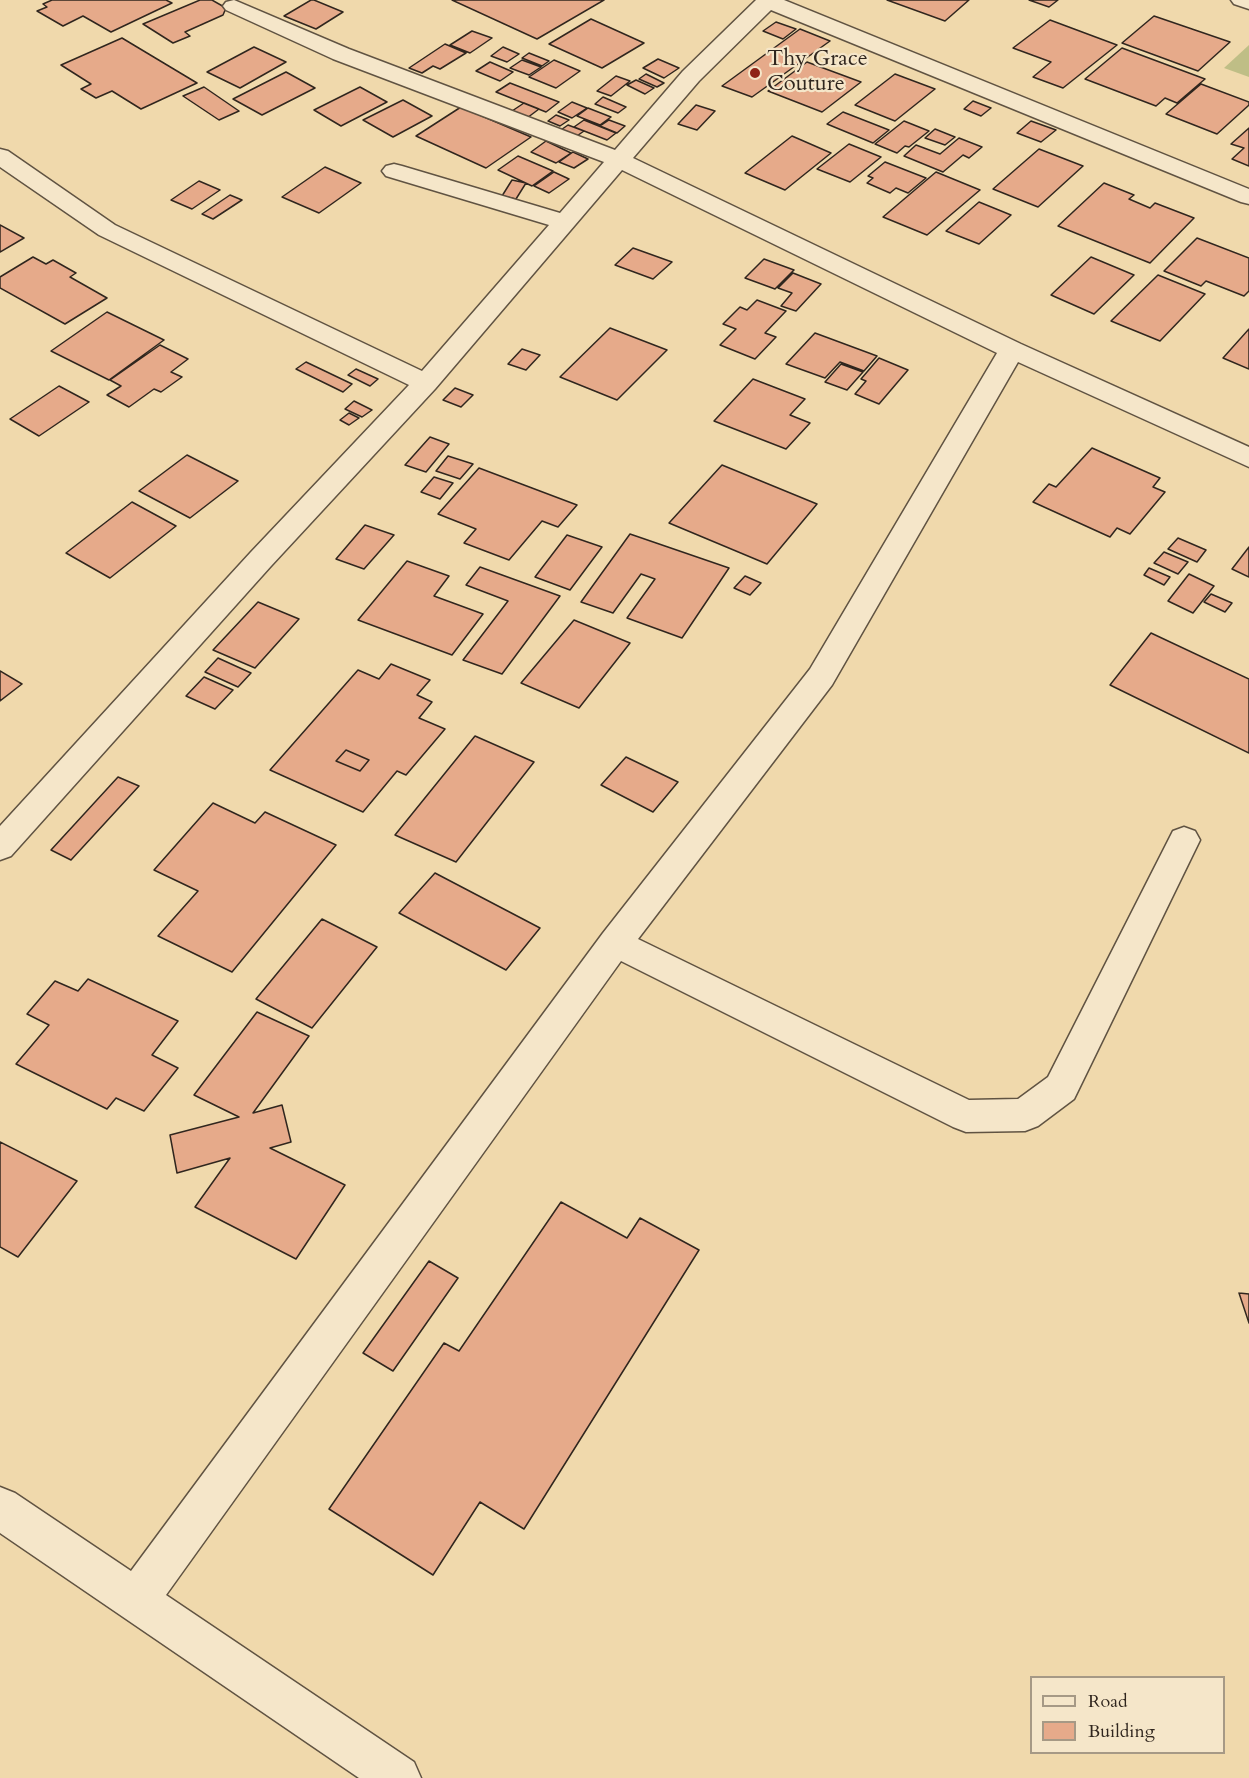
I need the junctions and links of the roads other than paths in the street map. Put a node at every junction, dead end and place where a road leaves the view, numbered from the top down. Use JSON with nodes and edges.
{"nodes":[{"id":1,"x":767,"y":0,"type":"edge"},
{"id":2,"x":1241,"y":0,"type":"edge"},
{"id":3,"x":1249,"y":3,"type":"edge"},
{"id":4,"x":233,"y":6,"type":"dead end"},
{"id":5,"x":0,"y":156,"type":"edge"},
{"id":6,"x":617,"y":159,"type":"junction"},
{"id":7,"x":394,"y":171,"type":"dead end"},
{"id":8,"x":1249,"y":197,"type":"edge"},
{"id":9,"x":563,"y":222,"type":"junction"},
{"id":10,"x":1012,"y":350,"type":"junction"},
{"id":11,"x":426,"y":383,"type":"junction"},
{"id":12,"x":1249,"y":458,"type":"edge"},
{"id":13,"x":1184,"y":840,"type":"dead end"},
{"id":14,"x":0,"y":847,"type":"edge"},
{"id":15,"x":615,"y":943,"type":"junction"},
{"id":16,"x":0,"y":1508,"type":"edge"},
{"id":17,"x":136,"y":1600,"type":"junction"},
{"id":18,"x":398,"y":1778,"type":"edge"}],
"edges":[{"from":1,"to":6,"type":"street"},
{"from":1,"to":8,"type":"street"},
{"from":2,"to":3,"type":"street"},
{"from":4,"to":6,"type":"street"},
{"from":5,"to":11,"type":"street"},
{"from":6,"to":9,"type":"street"},
{"from":6,"to":10,"type":"street"},
{"from":7,"to":9,"type":"street"},
{"from":9,"to":11,"type":"street"},
{"from":10,"to":12,"type":"street"},
{"from":10,"to":15,"type":"street"},
{"from":11,"to":14,"type":"street"},
{"from":13,"to":15,"type":"street"},
{"from":15,"to":17,"type":"street"},
{"from":16,"to":17,"type":"street"},
{"from":17,"to":18,"type":"street"}]}
